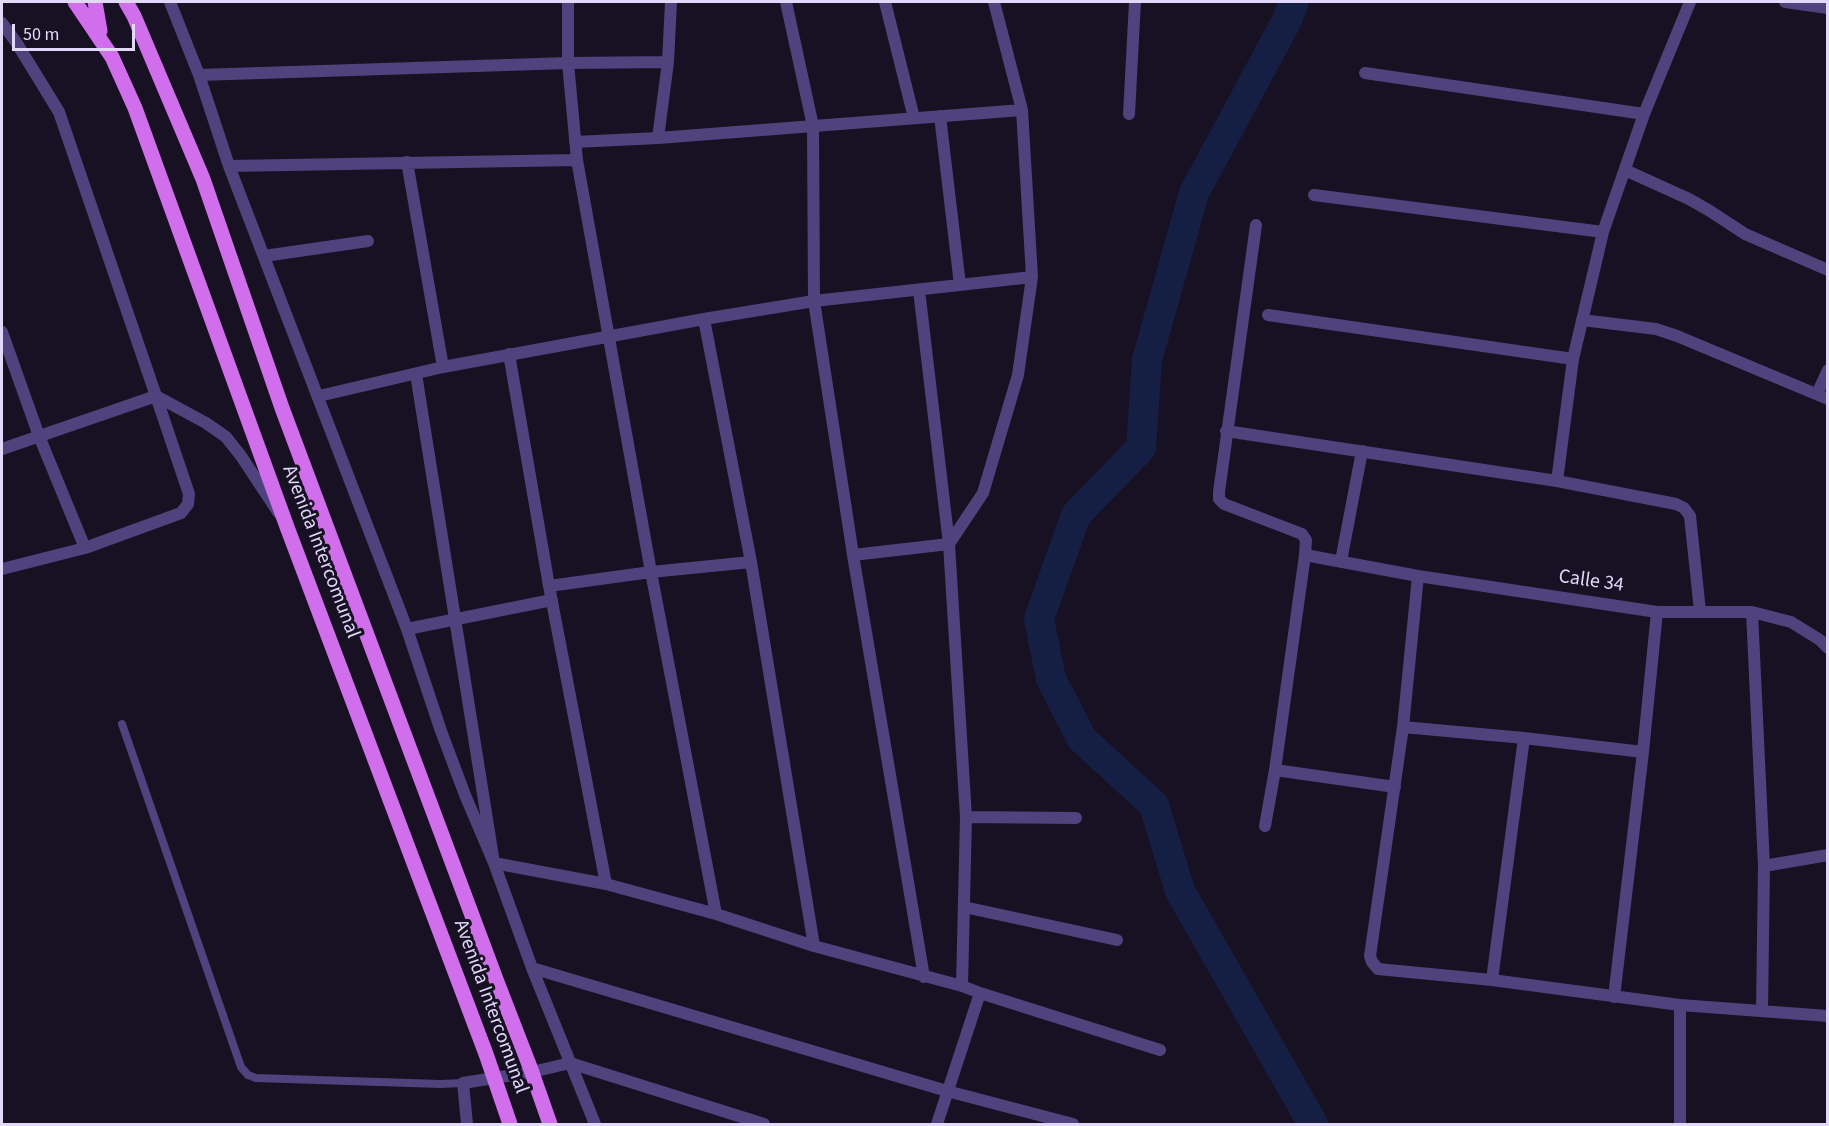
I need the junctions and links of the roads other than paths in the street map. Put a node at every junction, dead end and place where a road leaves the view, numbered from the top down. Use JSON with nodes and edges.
{"nodes":[{"id":1,"x":75,"y":2,"type":"edge"},
{"id":2,"x":95,"y":2,"type":"edge"},
{"id":3,"x":126,"y":2,"type":"edge"},
{"id":4,"x":170,"y":2,"type":"edge"},
{"id":5,"x":568,"y":2,"type":"edge"},
{"id":6,"x":671,"y":2,"type":"edge"},
{"id":7,"x":786,"y":2,"type":"edge"},
{"id":8,"x":885,"y":2,"type":"edge"},
{"id":9,"x":994,"y":2,"type":"edge"},
{"id":10,"x":1135,"y":2,"type":"edge"},
{"id":11,"x":1690,"y":2,"type":"edge"},
{"id":12,"x":1785,"y":2,"type":"edge"},
{"id":13,"x":1827,"y":8,"type":"edge"},
{"id":14,"x":2,"y":23,"type":"edge"},
{"id":15,"x":102,"y":39,"type":"junction"},
{"id":16,"x":669,"y":62,"type":"junction"},
{"id":17,"x":568,"y":63,"type":"junction"},
{"id":18,"x":1365,"y":72,"type":"dead end"},
{"id":19,"x":199,"y":75,"type":"junction"},
{"id":20,"x":1022,"y":110,"type":"junction"},
{"id":21,"x":1129,"y":114,"type":"dead end"},
{"id":22,"x":1644,"y":114,"type":"junction"},
{"id":23,"x":940,"y":116,"type":"junction"},
{"id":24,"x":914,"y":118,"type":"junction"},
{"id":25,"x":813,"y":126,"type":"junction"},
{"id":26,"x":658,"y":138,"type":"junction"},
{"id":27,"x":575,"y":142,"type":"junction"},
{"id":28,"x":577,"y":160,"type":"junction"},
{"id":29,"x":407,"y":162,"type":"junction"},
{"id":30,"x":229,"y":165,"type":"junction"},
{"id":31,"x":1625,"y":170,"type":"junction"},
{"id":32,"x":1314,"y":195,"type":"dead end"},
{"id":33,"x":1256,"y":225,"type":"dead end"},
{"id":34,"x":1603,"y":232,"type":"junction"},
{"id":35,"x":368,"y":241,"type":"dead end"},
{"id":36,"x":264,"y":256,"type":"junction"},
{"id":37,"x":1827,"y":270,"type":"edge"},
{"id":38,"x":1032,"y":277,"type":"junction"},
{"id":39,"x":960,"y":285,"type":"junction"},
{"id":40,"x":919,"y":290,"type":"junction"},
{"id":41,"x":814,"y":301,"type":"junction"},
{"id":42,"x":1268,"y":315,"type":"dead end"},
{"id":43,"x":704,"y":319,"type":"junction"},
{"id":44,"x":1582,"y":320,"type":"junction"},
{"id":45,"x":2,"y":332,"type":"edge"},
{"id":46,"x":609,"y":336,"type":"junction"},
{"id":47,"x":509,"y":354,"type":"junction"},
{"id":48,"x":1573,"y":359,"type":"junction"},
{"id":49,"x":443,"y":367,"type":"junction"},
{"id":50,"x":1827,"y":370,"type":"edge"},
{"id":51,"x":416,"y":374,"type":"junction"},
{"id":52,"x":156,"y":396,"type":"junction"},
{"id":53,"x":319,"y":396,"type":"junction"},
{"id":54,"x":1822,"y":396,"type":"edge"},
{"id":55,"x":1226,"y":431,"type":"junction"},
{"id":56,"x":39,"y":436,"type":"junction"},
{"id":57,"x":2,"y":449,"type":"edge"},
{"id":58,"x":1362,"y":450,"type":"junction"},
{"id":59,"x":1557,"y":481,"type":"junction"},
{"id":60,"x":287,"y":527,"type":"junction"},
{"id":61,"x":949,"y":544,"type":"junction"},
{"id":62,"x":85,"y":548,"type":"junction"},
{"id":63,"x":853,"y":555,"type":"junction"},
{"id":64,"x":1305,"y":555,"type":"junction"},
{"id":65,"x":1341,"y":561,"type":"junction"},
{"id":66,"x":751,"y":562,"type":"junction"},
{"id":67,"x":2,"y":569,"type":"edge"},
{"id":68,"x":651,"y":572,"type":"junction"},
{"id":69,"x":1418,"y":576,"type":"junction"},
{"id":70,"x":549,"y":586,"type":"junction"},
{"id":71,"x":552,"y":600,"type":"junction"},
{"id":72,"x":1700,"y":611,"type":"junction"},
{"id":73,"x":1657,"y":612,"type":"junction"},
{"id":74,"x":1752,"y":612,"type":"junction"},
{"id":75,"x":456,"y":618,"type":"junction"},
{"id":76,"x":407,"y":629,"type":"junction"},
{"id":77,"x":1827,"y":648,"type":"edge"},
{"id":78,"x":122,"y":724,"type":"dead end"},
{"id":79,"x":1403,"y":727,"type":"junction"},
{"id":80,"x":1524,"y":738,"type":"junction"},
{"id":81,"x":1643,"y":752,"type":"junction"},
{"id":82,"x":1275,"y":770,"type":"junction"},
{"id":83,"x":1395,"y":787,"type":"junction"},
{"id":84,"x":966,"y":817,"type":"junction"},
{"id":85,"x":1076,"y":818,"type":"dead end"},
{"id":86,"x":1265,"y":826,"type":"dead end"},
{"id":87,"x":1827,"y":855,"type":"edge"},
{"id":88,"x":494,"y":863,"type":"junction"},
{"id":89,"x":1764,"y":866,"type":"junction"},
{"id":90,"x":606,"y":884,"type":"junction"},
{"id":91,"x":964,"y":907,"type":"junction"},
{"id":92,"x":716,"y":914,"type":"junction"},
{"id":93,"x":1117,"y":940,"type":"dead end"},
{"id":94,"x":814,"y":946,"type":"junction"},
{"id":95,"x":532,"y":968,"type":"junction"},
{"id":96,"x":924,"y":977,"type":"junction"},
{"id":97,"x":1492,"y":980,"type":"junction"},
{"id":98,"x":962,"y":986,"type":"junction"},
{"id":99,"x":980,"y":993,"type":"junction"},
{"id":100,"x":1614,"y":997,"type":"junction"},
{"id":101,"x":1680,"y":1005,"type":"junction"},
{"id":102,"x":1762,"y":1011,"type":"junction"},
{"id":103,"x":1827,"y":1016,"type":"edge"},
{"id":104,"x":1160,"y":1050,"type":"dead end"},
{"id":105,"x":570,"y":1063,"type":"junction"},
{"id":106,"x":532,"y":1072,"type":"junction"},
{"id":107,"x":494,"y":1079,"type":"junction"},
{"id":108,"x":463,"y":1083,"type":"junction"},
{"id":109,"x":947,"y":1091,"type":"junction"},
{"id":110,"x":466,"y":1125,"type":"edge"},
{"id":111,"x":510,"y":1125,"type":"edge"},
{"id":112,"x":550,"y":1125,"type":"edge"},
{"id":113,"x":595,"y":1125,"type":"edge"},
{"id":114,"x":764,"y":1125,"type":"edge"},
{"id":115,"x":937,"y":1125,"type":"edge"},
{"id":116,"x":1073,"y":1125,"type":"edge"},
{"id":117,"x":1680,"y":1125,"type":"edge"}],
"edges":[{"from":1,"to":15,"type":"main road","name":"Avenida Intercomunal"},
{"from":2,"to":15,"type":"main road"},
{"from":3,"to":106,"type":"main road","name":"Avenida Intercomunal"},
{"from":4,"to":19,"type":"street"},
{"from":5,"to":17,"type":"street"},
{"from":6,"to":16,"type":"street"},
{"from":7,"to":25,"type":"street"},
{"from":8,"to":24,"type":"street"},
{"from":9,"to":20,"type":"street"},
{"from":10,"to":21,"type":"street"},
{"from":11,"to":22,"type":"street"},
{"from":12,"to":13,"type":"street"},
{"from":14,"to":52,"type":"street"},
{"from":15,"to":60,"type":"main road","name":"Avenida Intercomunal"},
{"from":16,"to":17,"type":"street"},
{"from":16,"to":26,"type":"street"},
{"from":17,"to":19,"type":"street"},
{"from":17,"to":27,"type":"street"},
{"from":18,"to":22,"type":"street"},
{"from":19,"to":30,"type":"street"},
{"from":20,"to":23,"type":"street"},
{"from":20,"to":38,"type":"street"},
{"from":22,"to":31,"type":"street"},
{"from":23,"to":24,"type":"street"},
{"from":23,"to":39,"type":"street"},
{"from":24,"to":25,"type":"street"},
{"from":25,"to":26,"type":"street"},
{"from":25,"to":41,"type":"street"},
{"from":26,"to":27,"type":"street"},
{"from":27,"to":28,"type":"street"},
{"from":28,"to":29,"type":"street"},
{"from":28,"to":46,"type":"street"},
{"from":29,"to":30,"type":"street"},
{"from":29,"to":49,"type":"street"},
{"from":30,"to":36,"type":"street"},
{"from":31,"to":34,"type":"street"},
{"from":31,"to":37,"type":"street"},
{"from":32,"to":34,"type":"street"},
{"from":33,"to":55,"type":"street"},
{"from":34,"to":44,"type":"street"},
{"from":35,"to":36,"type":"street"},
{"from":36,"to":53,"type":"street"},
{"from":38,"to":39,"type":"street"},
{"from":38,"to":61,"type":"street"},
{"from":39,"to":40,"type":"street"},
{"from":40,"to":41,"type":"street"},
{"from":40,"to":61,"type":"street"},
{"from":41,"to":43,"type":"street"},
{"from":41,"to":63,"type":"street"},
{"from":42,"to":48,"type":"street"},
{"from":43,"to":46,"type":"street"},
{"from":43,"to":66,"type":"street"},
{"from":44,"to":48,"type":"street"},
{"from":44,"to":54,"type":"street"},
{"from":45,"to":56,"type":"street"},
{"from":46,"to":47,"type":"street"},
{"from":46,"to":68,"type":"street"},
{"from":47,"to":49,"type":"street"},
{"from":47,"to":70,"type":"street"},
{"from":48,"to":59,"type":"street"},
{"from":49,"to":51,"type":"street"},
{"from":50,"to":54,"type":"street"},
{"from":51,"to":53,"type":"street"},
{"from":51,"to":75,"type":"street"},
{"from":52,"to":56,"type":"street"},
{"from":52,"to":60,"type":"street"},
{"from":52,"to":62,"type":"street"},
{"from":53,"to":76,"type":"street"},
{"from":55,"to":58,"type":"street"},
{"from":55,"to":64,"type":"street"},
{"from":56,"to":57,"type":"street"},
{"from":56,"to":62,"type":"street"},
{"from":58,"to":59,"type":"street"},
{"from":58,"to":65,"type":"street"},
{"from":59,"to":72,"type":"street"},
{"from":60,"to":107,"type":"main road","name":"Avenida Intercomunal"},
{"from":61,"to":63,"type":"street"},
{"from":61,"to":84,"type":"street"},
{"from":62,"to":67,"type":"street"},
{"from":63,"to":96,"type":"street"},
{"from":64,"to":65,"type":"street","name":"Calle 34"},
{"from":64,"to":82,"type":"street"},
{"from":65,"to":69,"type":"street","name":"Calle 34"},
{"from":66,"to":68,"type":"street"},
{"from":66,"to":94,"type":"street"},
{"from":68,"to":70,"type":"street"},
{"from":68,"to":92,"type":"street"},
{"from":69,"to":73,"type":"street","name":"Calle 34"},
{"from":69,"to":79,"type":"street"},
{"from":70,"to":71,"type":"street"},
{"from":71,"to":75,"type":"street"},
{"from":71,"to":90,"type":"street"},
{"from":72,"to":73,"type":"street","name":"Calle 34"},
{"from":72,"to":74,"type":"street","name":"Calle 34"},
{"from":73,"to":81,"type":"street"},
{"from":74,"to":77,"type":"street","name":"Calle 34"},
{"from":74,"to":89,"type":"street"},
{"from":75,"to":76,"type":"street"},
{"from":75,"to":88,"type":"street"},
{"from":76,"to":88,"type":"street"},
{"from":78,"to":108,"type":"lane"},
{"from":79,"to":80,"type":"street"},
{"from":79,"to":83,"type":"street"},
{"from":80,"to":81,"type":"street"},
{"from":80,"to":97,"type":"street"},
{"from":81,"to":100,"type":"street"},
{"from":82,"to":83,"type":"street"},
{"from":82,"to":86,"type":"street"},
{"from":83,"to":97,"type":"street"},
{"from":84,"to":85,"type":"street"},
{"from":84,"to":91,"type":"street"},
{"from":87,"to":89,"type":"street"},
{"from":88,"to":90,"type":"street"},
{"from":88,"to":95,"type":"street"},
{"from":89,"to":102,"type":"street"},
{"from":90,"to":92,"type":"street"},
{"from":91,"to":93,"type":"street"},
{"from":91,"to":98,"type":"street"},
{"from":92,"to":94,"type":"street"},
{"from":94,"to":96,"type":"street"},
{"from":95,"to":105,"type":"street"},
{"from":95,"to":109,"type":"street"},
{"from":96,"to":98,"type":"street"},
{"from":97,"to":100,"type":"street"},
{"from":98,"to":99,"type":"street"},
{"from":99,"to":104,"type":"street"},
{"from":99,"to":109,"type":"street"},
{"from":100,"to":101,"type":"street"},
{"from":101,"to":102,"type":"street"},
{"from":101,"to":117,"type":"street"},
{"from":102,"to":103,"type":"street"},
{"from":105,"to":106,"type":"street"},
{"from":105,"to":113,"type":"street"},
{"from":105,"to":114,"type":"street"},
{"from":106,"to":107,"type":"street"},
{"from":106,"to":112,"type":"main road","name":"Avenida Intercomunal"},
{"from":107,"to":108,"type":"street"},
{"from":107,"to":111,"type":"main road","name":"Avenida Intercomunal"},
{"from":108,"to":110,"type":"street"},
{"from":109,"to":115,"type":"street"},
{"from":109,"to":116,"type":"street"}]}
